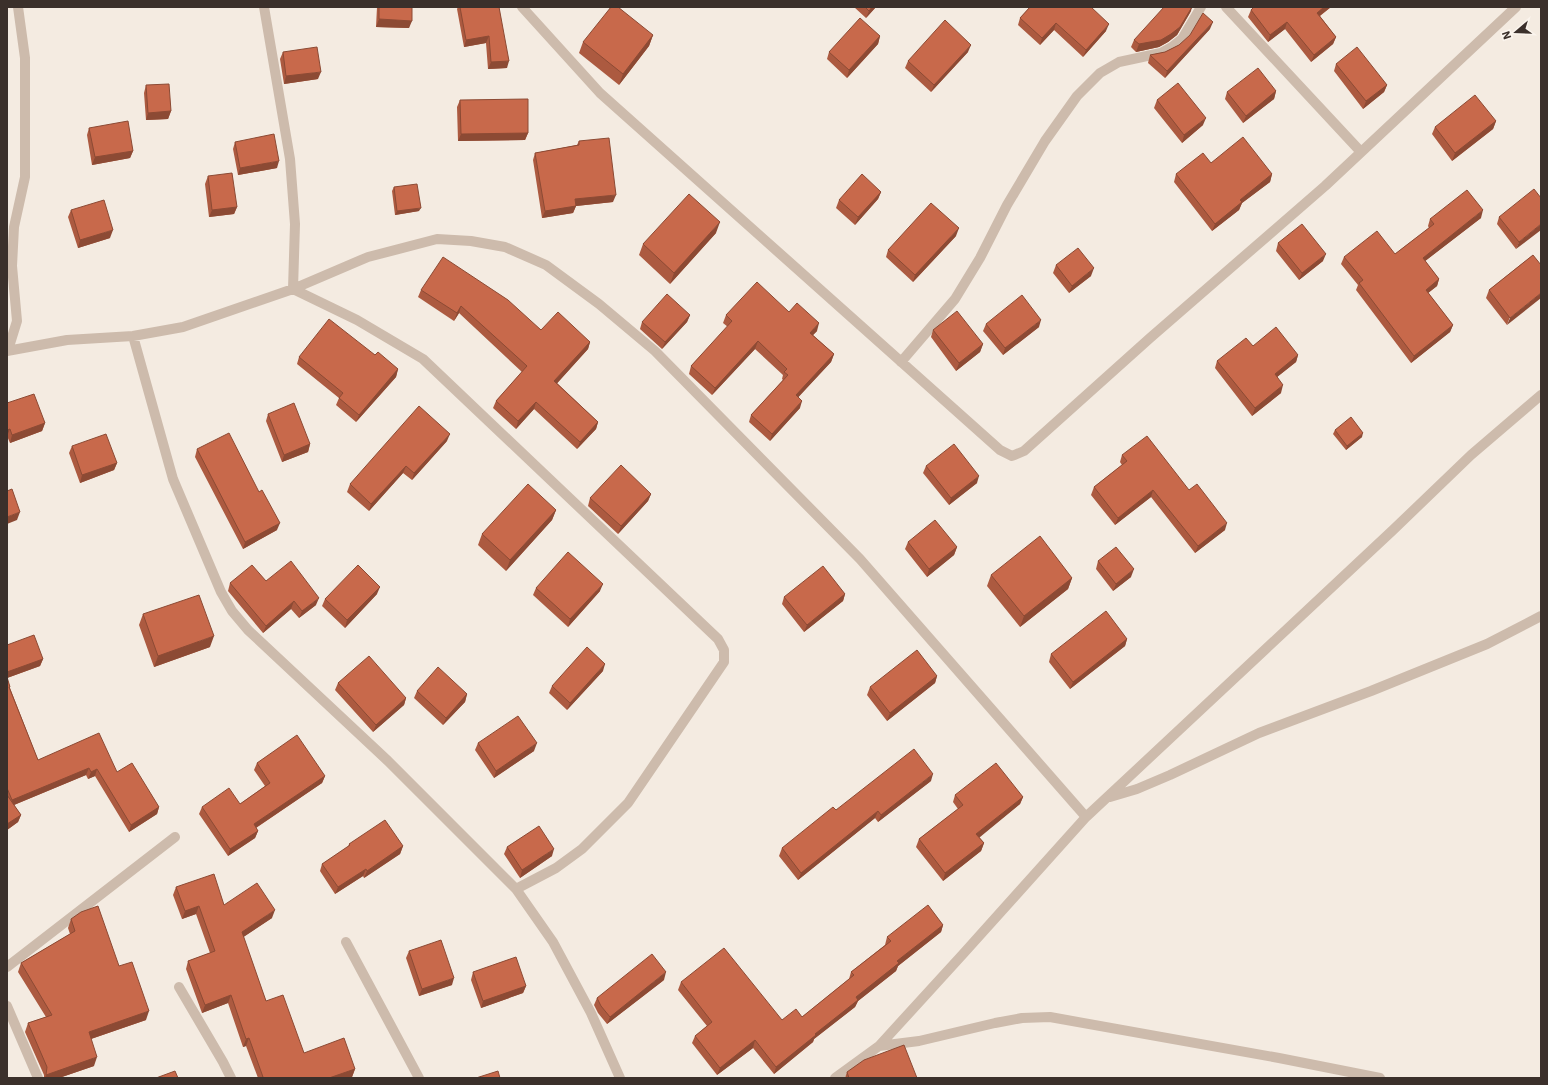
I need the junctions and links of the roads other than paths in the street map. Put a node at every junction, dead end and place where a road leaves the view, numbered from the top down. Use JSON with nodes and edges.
{"nodes":[{"id":1,"x":18,"y":7,"type":"edge"},
{"id":2,"x":264,"y":7,"type":"edge"},
{"id":3,"x":522,"y":7,"type":"edge"},
{"id":4,"x":1201,"y":7,"type":"edge"},
{"id":5,"x":1226,"y":7,"type":"edge"},
{"id":6,"x":1516,"y":7,"type":"edge"},
{"id":7,"x":1361,"y":152,"type":"junction"},
{"id":8,"x":9,"y":268,"type":"edge"},
{"id":9,"x":294,"y":289,"type":"junction"},
{"id":10,"x":134,"y":336,"type":"junction"},
{"id":11,"x":8,"y":350,"type":"edge"},
{"id":12,"x":901,"y":362,"type":"junction"},
{"id":13,"x":1541,"y":395,"type":"edge"},
{"id":14,"x":1541,"y":616,"type":"edge"},
{"id":15,"x":1107,"y":798,"type":"junction"},
{"id":16,"x":1086,"y":817,"type":"junction"},
{"id":17,"x":175,"y":837,"type":"dead end"},
{"id":18,"x":516,"y":889,"type":"junction"},
{"id":19,"x":346,"y":942,"type":"dead end"},
{"id":20,"x":7,"y":967,"type":"edge"},
{"id":21,"x":178,"y":987,"type":"dead end"},
{"id":22,"x":7,"y":1006,"type":"edge"},
{"id":23,"x":879,"y":1046,"type":"junction"},
{"id":24,"x":38,"y":1078,"type":"edge"},
{"id":25,"x":231,"y":1078,"type":"edge"},
{"id":26,"x":419,"y":1078,"type":"edge"},
{"id":27,"x":620,"y":1078,"type":"edge"},
{"id":28,"x":835,"y":1078,"type":"edge"},
{"id":29,"x":1380,"y":1078,"type":"edge"}],
"edges":[{"from":1,"to":8,"type":"street"},
{"from":2,"to":9,"type":"street"},
{"from":3,"to":12,"type":"street"},
{"from":4,"to":12,"type":"street"},
{"from":5,"to":7,"type":"street"},
{"from":6,"to":7,"type":"street"},
{"from":7,"to":12,"type":"street"},
{"from":8,"to":11,"type":"street"},
{"from":9,"to":10,"type":"street"},
{"from":9,"to":16,"type":"street"},
{"from":9,"to":18,"type":"street"},
{"from":10,"to":11,"type":"street"},
{"from":10,"to":18,"type":"street"},
{"from":13,"to":15,"type":"street"},
{"from":14,"to":15,"type":"street"},
{"from":15,"to":16,"type":"street"},
{"from":16,"to":23,"type":"street"},
{"from":17,"to":20,"type":"street"},
{"from":18,"to":27,"type":"street"},
{"from":19,"to":26,"type":"street"},
{"from":21,"to":25,"type":"street"},
{"from":22,"to":24,"type":"street"},
{"from":23,"to":28,"type":"street"},
{"from":23,"to":29,"type":"street"}]}
